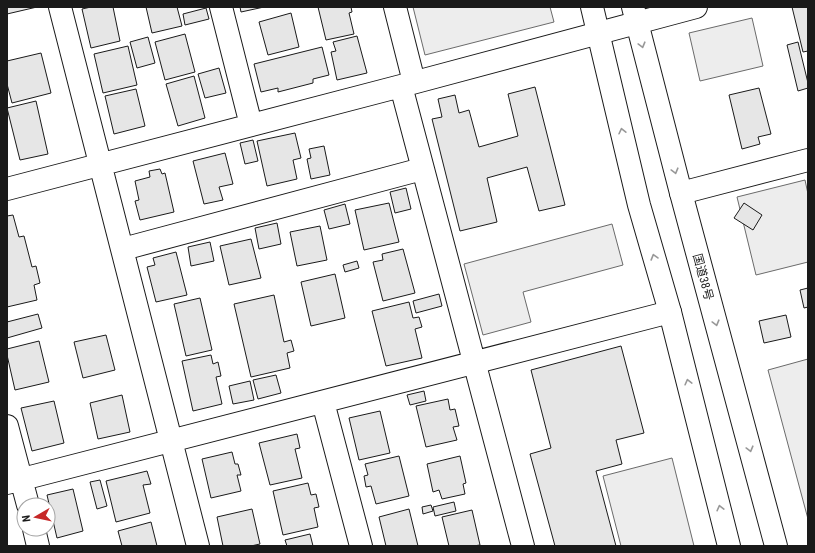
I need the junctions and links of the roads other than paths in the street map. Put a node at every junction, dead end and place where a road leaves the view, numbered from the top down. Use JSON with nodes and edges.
{"nodes":[{"id":1,"x":60,"y":7,"type":"edge"},
{"id":2,"x":220,"y":7,"type":"edge"},
{"id":3,"x":395,"y":7,"type":"edge"},
{"id":4,"x":592,"y":7,"type":"edge"},
{"id":5,"x":696,"y":7,"type":"edge"},
{"id":6,"x":635,"y":15,"type":"edge"},
{"id":7,"x":599,"y":33,"type":"junction"},
{"id":8,"x":408,"y":84,"type":"junction"},
{"id":9,"x":251,"y":125,"type":"junction"},
{"id":10,"x":808,"y":160,"type":"edge"},
{"id":11,"x":102,"y":165,"type":"junction"},
{"id":12,"x":422,"y":169,"type":"junction"},
{"id":13,"x":7,"y":189,"type":"edge"},
{"id":14,"x":681,"y":194,"type":"junction"},
{"id":15,"x":123,"y":249,"type":"junction"},
{"id":16,"x":670,"y":312,"type":"junction"},
{"id":17,"x":474,"y":364,"type":"junction"},
{"id":18,"x":323,"y":402,"type":"junction"},
{"id":19,"x":7,"y":426,"type":"edge"},
{"id":20,"x":170,"y":440,"type":"junction"},
{"id":21,"x":14,"y":482,"type":"edge"},
{"id":22,"x":23,"y":497,"type":"edge"},
{"id":23,"x":198,"y":546,"type":"edge"},
{"id":24,"x":361,"y":546,"type":"edge"},
{"id":25,"x":522,"y":546,"type":"edge"},
{"id":26,"x":729,"y":546,"type":"edge"},
{"id":27,"x":776,"y":546,"type":"edge"}],
"edges":[{"from":1,"to":11,"type":"main road"},
{"from":2,"to":9,"type":"main road"},
{"from":3,"to":8,"type":"main road"},
{"from":4,"to":7,"type":"main road"},
{"from":5,"to":6,"type":"main road"},
{"from":6,"to":7,"type":"main road"},
{"from":6,"to":14,"type":"main road","name":"国道38号","one_way":true},
{"from":7,"to":8,"type":"main road"},
{"from":16,"to":7,"type":"main road","one_way":true},
{"from":8,"to":9,"type":"main road"},
{"from":8,"to":12,"type":"main road"},
{"from":9,"to":11,"type":"main road"},
{"from":10,"to":14,"type":"main road"},
{"from":11,"to":13,"type":"main road"},
{"from":11,"to":15,"type":"main road"},
{"from":12,"to":15,"type":"main road"},
{"from":12,"to":17,"type":"main road"},
{"from":14,"to":27,"type":"main road","name":"国道38号","one_way":true},
{"from":15,"to":20,"type":"main road"},
{"from":16,"to":17,"type":"main road"},
{"from":26,"to":16,"type":"main road","one_way":true},
{"from":17,"to":18,"type":"main road"},
{"from":17,"to":25,"type":"main road"},
{"from":18,"to":20,"type":"main road"},
{"from":18,"to":24,"type":"main road"},
{"from":19,"to":21,"type":"main road"},
{"from":20,"to":21,"type":"main road"},
{"from":20,"to":23,"type":"main road"},
{"from":21,"to":22,"type":"main road"}]}
